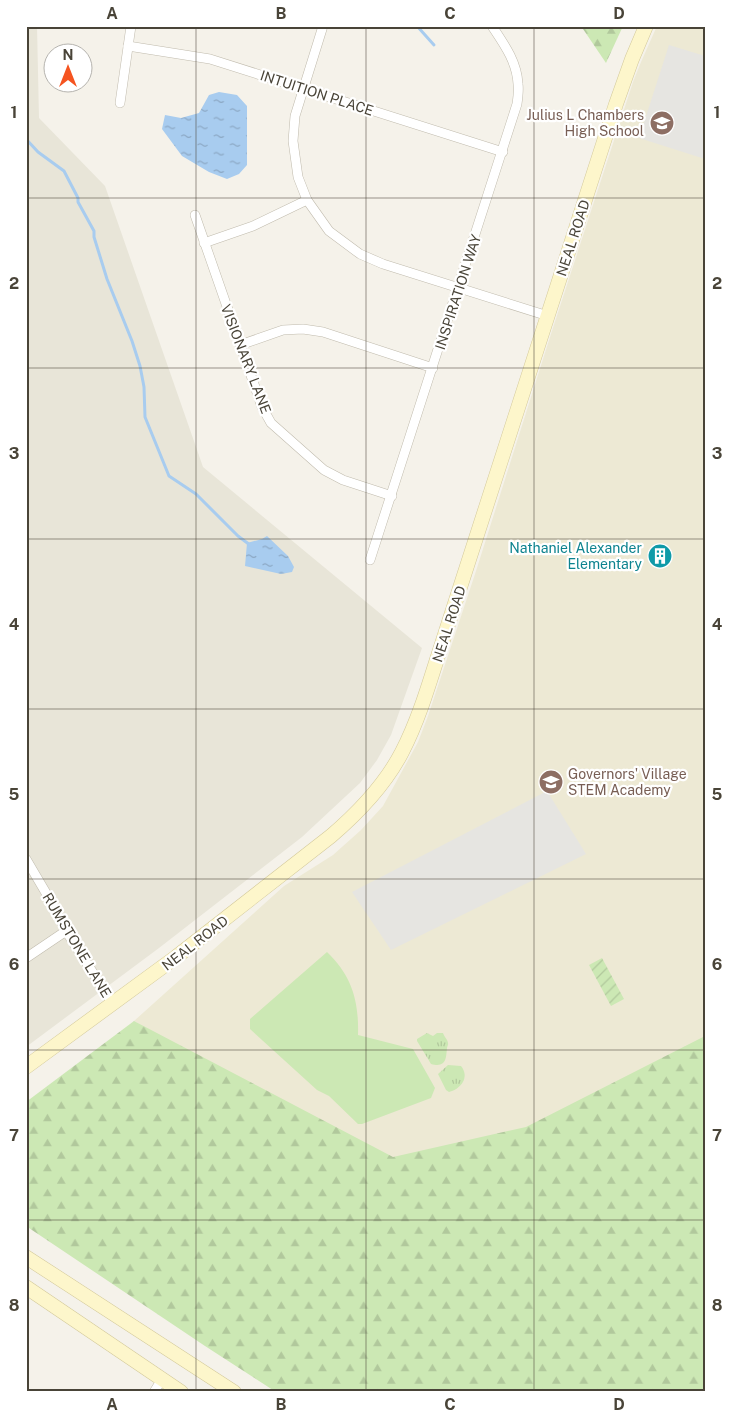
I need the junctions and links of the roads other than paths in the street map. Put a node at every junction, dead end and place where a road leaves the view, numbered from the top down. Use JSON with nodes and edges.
{"nodes":[{"id":1,"x":131,"y":26,"type":"edge"},
{"id":2,"x":323,"y":26,"type":"edge"},
{"id":3,"x":492,"y":26,"type":"edge"},
{"id":4,"x":646,"y":26,"type":"edge"},
{"id":5,"x":128,"y":46,"type":"junction"},
{"id":6,"x":303,"y":88,"type":"junction"},
{"id":7,"x":120,"y":103,"type":"dead end"},
{"id":8,"x":502,"y":152,"type":"junction"},
{"id":9,"x":307,"y":200,"type":"junction"},
{"id":10,"x":194,"y":215,"type":"dead end"},
{"id":11,"x":204,"y":243,"type":"junction"},
{"id":12,"x":459,"y":288,"type":"junction"},
{"id":13,"x":548,"y":316,"type":"junction"},
{"id":14,"x":240,"y":345,"type":"junction"},
{"id":15,"x":433,"y":368,"type":"junction"},
{"id":16,"x":392,"y":496,"type":"junction"},
{"id":17,"x":370,"y":560,"type":"dead end"},
{"id":18,"x":26,"y":859,"type":"edge"},
{"id":19,"x":66,"y":931,"type":"junction"},
{"id":20,"x":26,"y":958,"type":"edge"},
{"id":21,"x":113,"y":1004,"type":"junction"},
{"id":22,"x":26,"y":1067,"type":"edge"},
{"id":23,"x":26,"y":1256,"type":"edge"},
{"id":24,"x":26,"y":1287,"type":"edge"},
{"id":25,"x":162,"y":1379,"type":"junction"},
{"id":26,"x":154,"y":1392,"type":"edge"},
{"id":27,"x":181,"y":1392,"type":"edge"},
{"id":28,"x":234,"y":1392,"type":"edge"}],
"edges":[{"from":1,"to":5,"type":"street"},
{"from":2,"to":6,"type":"street"},
{"from":3,"to":8,"type":"street","name":"INSPIRATION WAY"},
{"from":4,"to":13,"type":"street","name":"NEAL ROAD"},
{"from":5,"to":6,"type":"street","name":"INTUITION PLACE"},
{"from":5,"to":7,"type":"street"},
{"from":6,"to":8,"type":"street","name":"INTUITION PLACE"},
{"from":6,"to":9,"type":"street"},
{"from":8,"to":12,"type":"street","name":"INSPIRATION WAY"},
{"from":9,"to":11,"type":"street"},
{"from":9,"to":12,"type":"street"},
{"from":10,"to":11,"type":"street","name":"VISIONARY LANE"},
{"from":11,"to":14,"type":"street","name":"VISIONARY LANE"},
{"from":12,"to":13,"type":"street"},
{"from":12,"to":15,"type":"street","name":"INSPIRATION WAY"},
{"from":13,"to":21,"type":"street","name":"NEAL ROAD"},
{"from":14,"to":15,"type":"street"},
{"from":14,"to":16,"type":"street","name":"VISIONARY LANE"},
{"from":15,"to":16,"type":"street","name":"INSPIRATION WAY"},
{"from":16,"to":17,"type":"street","name":"INSPIRATION WAY"},
{"from":18,"to":19,"type":"street","name":"RUMSTONE LANE"},
{"from":19,"to":20,"type":"street"},
{"from":19,"to":21,"type":"street","name":"RUMSTONE LANE"},
{"from":21,"to":22,"type":"street","name":"NEAL ROAD"},
{"from":23,"to":28,"type":"street"},
{"from":24,"to":25,"type":"street"},
{"from":25,"to":26,"type":"street"},
{"from":25,"to":27,"type":"street"}]}
